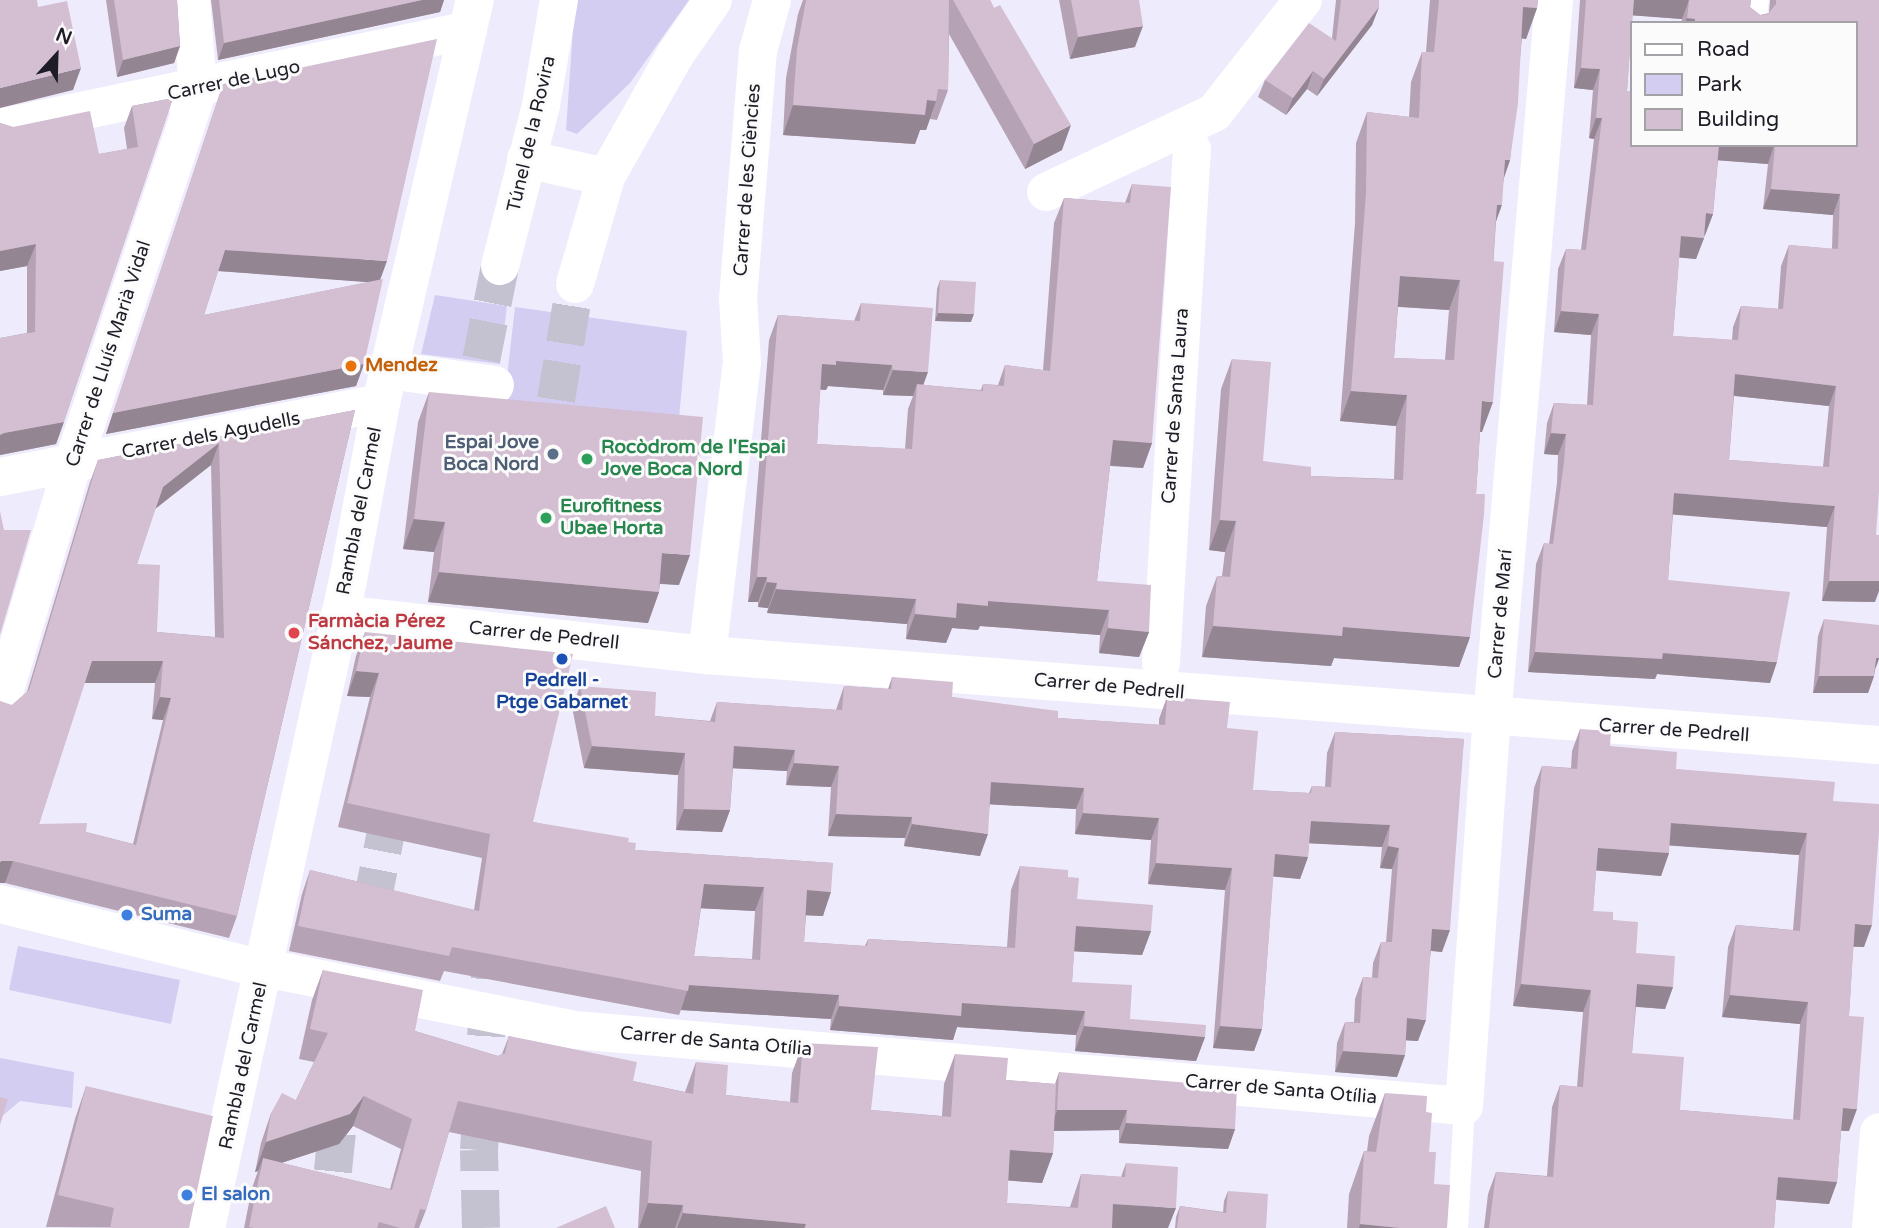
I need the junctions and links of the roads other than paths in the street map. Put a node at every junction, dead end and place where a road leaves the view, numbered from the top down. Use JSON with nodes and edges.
{"nodes":[{"id":1,"x":191,"y":0,"type":"edge"},
{"id":2,"x":559,"y":0,"type":"edge"},
{"id":3,"x":713,"y":0,"type":"edge"},
{"id":4,"x":772,"y":0,"type":"edge"},
{"id":5,"x":1304,"y":0,"type":"edge"},
{"id":6,"x":1554,"y":0,"type":"edge"},
{"id":7,"x":1758,"y":0,"type":"edge"},
{"id":8,"x":472,"y":15,"type":"edge"},
{"id":9,"x":1755,"y":21,"type":"edge"},
{"id":10,"x":198,"y":89,"type":"junction"},
{"id":11,"x":0,"y":128,"type":"edge"},
{"id":12,"x":1192,"y":149,"type":"dead end"},
{"id":13,"x":526,"y":159,"type":"junction"},
{"id":14,"x":606,"y":177,"type":"junction"},
{"id":15,"x":1046,"y":191,"type":"dead end"},
{"id":16,"x":500,"y":266,"type":"tunnel mouth"},
{"id":17,"x":575,"y":284,"type":"tunnel mouth"},
{"id":18,"x":495,"y":385,"type":"dead end"},
{"id":19,"x":385,"y":387,"type":"junction"},
{"id":20,"x":73,"y":463,"type":"junction"},
{"id":21,"x":0,"y":477,"type":"edge"},
{"id":22,"x":340,"y":614,"type":"junction"},
{"id":23,"x":707,"y":655,"type":"junction"},
{"id":24,"x":1161,"y":663,"type":"dead end"},
{"id":25,"x":0,"y":706,"type":"edge"},
{"id":26,"x":1492,"y":718,"type":"junction"},
{"id":27,"x":1879,"y":745,"type":"edge"},
{"id":28,"x":0,"y":904,"type":"edge"},
{"id":29,"x":254,"y":966,"type":"junction"},
{"id":30,"x":1464,"y":1106,"type":"junction"},
{"id":31,"x":1879,"y":1132,"type":"edge"},
{"id":32,"x":206,"y":1228,"type":"edge"},
{"id":33,"x":1457,"y":1228,"type":"edge"},
{"id":34,"x":1871,"y":1228,"type":"edge"}],
"edges":[{"from":1,"to":10,"type":"street","name":"Carrer de Lluís Marià Vidal"},
{"from":2,"to":13,"type":"street","name":"Túnel de la Rovira"},
{"from":3,"to":14,"type":"street"},
{"from":4,"to":23,"type":"street","name":"Carrer de les Ciències"},
{"from":5,"to":15,"type":"street"},
{"from":6,"to":26,"type":"street","name":"Carrer de Marí"},
{"from":7,"to":9,"type":"lane"},
{"from":8,"to":10,"type":"street","name":"Carrer de Lugo"},
{"from":8,"to":19,"type":"street","name":"Rambla del Carmel"},
{"from":10,"to":11,"type":"street","name":"Carrer de Lugo"},
{"from":10,"to":20,"type":"street","name":"Carrer de Lluís Marià Vidal"},
{"from":12,"to":24,"type":"street","name":"Carrer de Santa Laura"},
{"from":13,"to":14,"type":"street"},
{"from":13,"to":16,"type":"street","name":"Túnel de la Rovira"},
{"from":14,"to":17,"type":"street"},
{"from":18,"to":19,"type":"street","name":"Carrer dels Agudells"},
{"from":19,"to":20,"type":"street","name":"Carrer dels Agudells"},
{"from":19,"to":22,"type":"street","name":"Rambla del Carmel"},
{"from":20,"to":21,"type":"street","name":"Carrer dels Agudells"},
{"from":20,"to":25,"type":"street","name":"Carrer de Lluís Marià Vidal"},
{"from":22,"to":23,"type":"street","name":"Carrer de Pedrell"},
{"from":22,"to":29,"type":"street","name":"Rambla del Carmel"},
{"from":23,"to":26,"type":"street","name":"Carrer de Pedrell"},
{"from":26,"to":27,"type":"street","name":"Carrer de Pedrell"},
{"from":26,"to":30,"type":"street","name":"Carrer de Marí"},
{"from":28,"to":29,"type":"street","name":"Carrer de Santa Otília"},
{"from":29,"to":30,"type":"street","name":"Carrer de Santa Otília"},
{"from":29,"to":32,"type":"street","name":"Rambla del Carmel"},
{"from":30,"to":33,"type":"lane","name":"Carrer de Marí"},
{"from":31,"to":34,"type":"street"}]}
